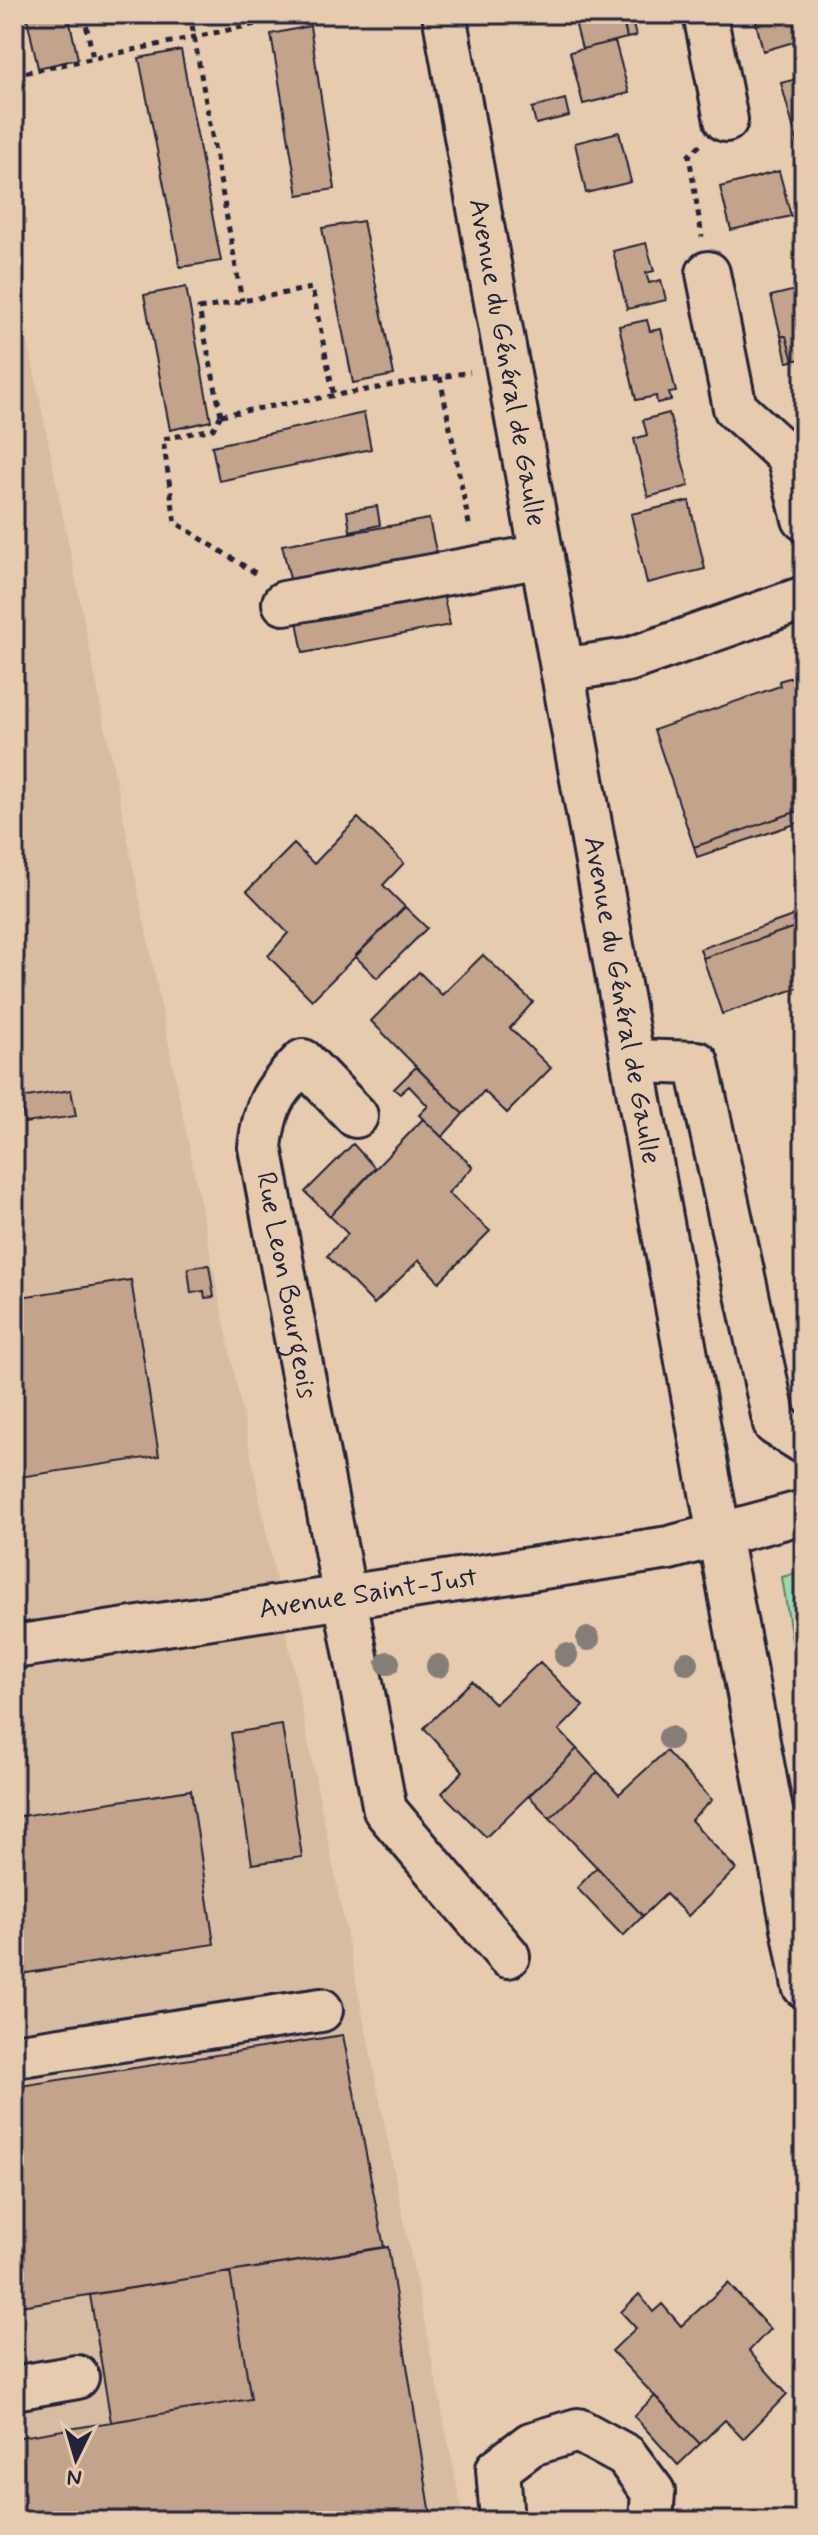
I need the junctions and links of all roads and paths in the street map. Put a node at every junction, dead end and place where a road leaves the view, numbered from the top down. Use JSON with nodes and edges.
{"nodes":[{"id":1,"x":110,"y":14,"type":"edge"},
{"id":2,"x":190,"y":14,"type":"edge"},
{"id":3,"x":304,"y":14,"type":"edge"},
{"id":4,"x":444,"y":14,"type":"edge"},
{"id":5,"x":705,"y":14,"type":"edge"},
{"id":6,"x":84,"y":16,"type":"edge"},
{"id":7,"x":195,"y":37,"type":"junction"},
{"id":8,"x":93,"y":58,"type":"junction"},
{"id":9,"x":14,"y":75,"type":"edge"},
{"id":10,"x":726,"y":120,"type":"joint"},
{"id":11,"x":708,"y":273,"type":"joint"},
{"id":12,"x":242,"y":301,"type":"junction"},
{"id":13,"x":506,"y":365,"type":"junction"},
{"id":14,"x":440,"y":377,"type":"junction"},
{"id":15,"x":334,"y":396,"type":"junction"},
{"id":16,"x":221,"y":415,"type":"junction"},
{"id":17,"x":804,"y":519,"type":"edge"},
{"id":18,"x":542,"y":556,"type":"junction"},
{"id":19,"x":478,"y":568,"type":"junction"},
{"id":20,"x":804,"y":598,"type":"edge"},
{"id":21,"x":284,"y":603,"type":"joint"},
{"id":22,"x":562,"y":670,"type":"junction"},
{"id":23,"x":633,"y":1061,"type":"junction"},
{"id":24,"x":356,"y":1116,"type":"dead end"},
{"id":25,"x":804,"y":1442,"type":"edge"},
{"id":26,"x":804,"y":1512,"type":"edge"},
{"id":27,"x":720,"y":1534,"type":"junction"},
{"id":28,"x":345,"y":1597,"type":"junction"},
{"id":29,"x":14,"y":1647,"type":"edge"},
{"id":30,"x":508,"y":1956,"type":"dead end"},
{"id":31,"x":804,"y":1986,"type":"edge"},
{"id":32,"x":321,"y":2010,"type":"dead end"},
{"id":33,"x":14,"y":2056,"type":"edge"},
{"id":34,"x":77,"y":2377,"type":"dead end"},
{"id":35,"x":14,"y":2388,"type":"edge"},
{"id":36,"x":502,"y":2521,"type":"edge"},
{"id":37,"x":651,"y":2521,"type":"edge"}],
"edges":[{"from":1,"to":6,"type":"path"},
{"from":2,"to":7,"type":"path"},
{"from":3,"to":7,"type":"path"},
{"from":4,"to":13,"type":"street","name":"Avenue du Général de Gaulle"},
{"from":5,"to":10,"type":"street"},
{"from":6,"to":8,"type":"path"},
{"from":7,"to":8,"type":"path"},
{"from":7,"to":12,"type":"path"},
{"from":8,"to":9,"type":"path"},
{"from":10,"to":11,"type":"path"},
{"from":11,"to":17,"type":"street"},
{"from":12,"to":15,"type":"path"},
{"from":12,"to":16,"type":"path"},
{"from":13,"to":14,"type":"path"},
{"from":13,"to":18,"type":"street","name":"Avenue du Général de Gaulle"},
{"from":14,"to":15,"type":"path"},
{"from":14,"to":19,"type":"path"},
{"from":15,"to":16,"type":"path"},
{"from":16,"to":21,"type":"path"},
{"from":18,"to":19,"type":"street"},
{"from":18,"to":22,"type":"street","name":"Avenue du Général de Gaulle"},
{"from":19,"to":21,"type":"street"},
{"from":20,"to":22,"type":"street"},
{"from":22,"to":23,"type":"street","name":"Avenue du Général de Gaulle"},
{"from":23,"to":25,"type":"street"},
{"from":23,"to":27,"type":"street","name":"Avenue du Général de Gaulle"},
{"from":24,"to":28,"type":"street","name":"Rue Leon Bourgeois"},
{"from":26,"to":27,"type":"street","name":"Avenue Saint-Just"},
{"from":27,"to":28,"type":"street","name":"Avenue Saint-Just"},
{"from":27,"to":31,"type":"street","name":"Avenue du Général de Gaulle"},
{"from":28,"to":29,"type":"street","name":"Avenue Saint-Just"},
{"from":28,"to":30,"type":"street"},
{"from":32,"to":33,"type":"street"},
{"from":34,"to":35,"type":"street"},
{"from":36,"to":37,"type":"street"}]}
